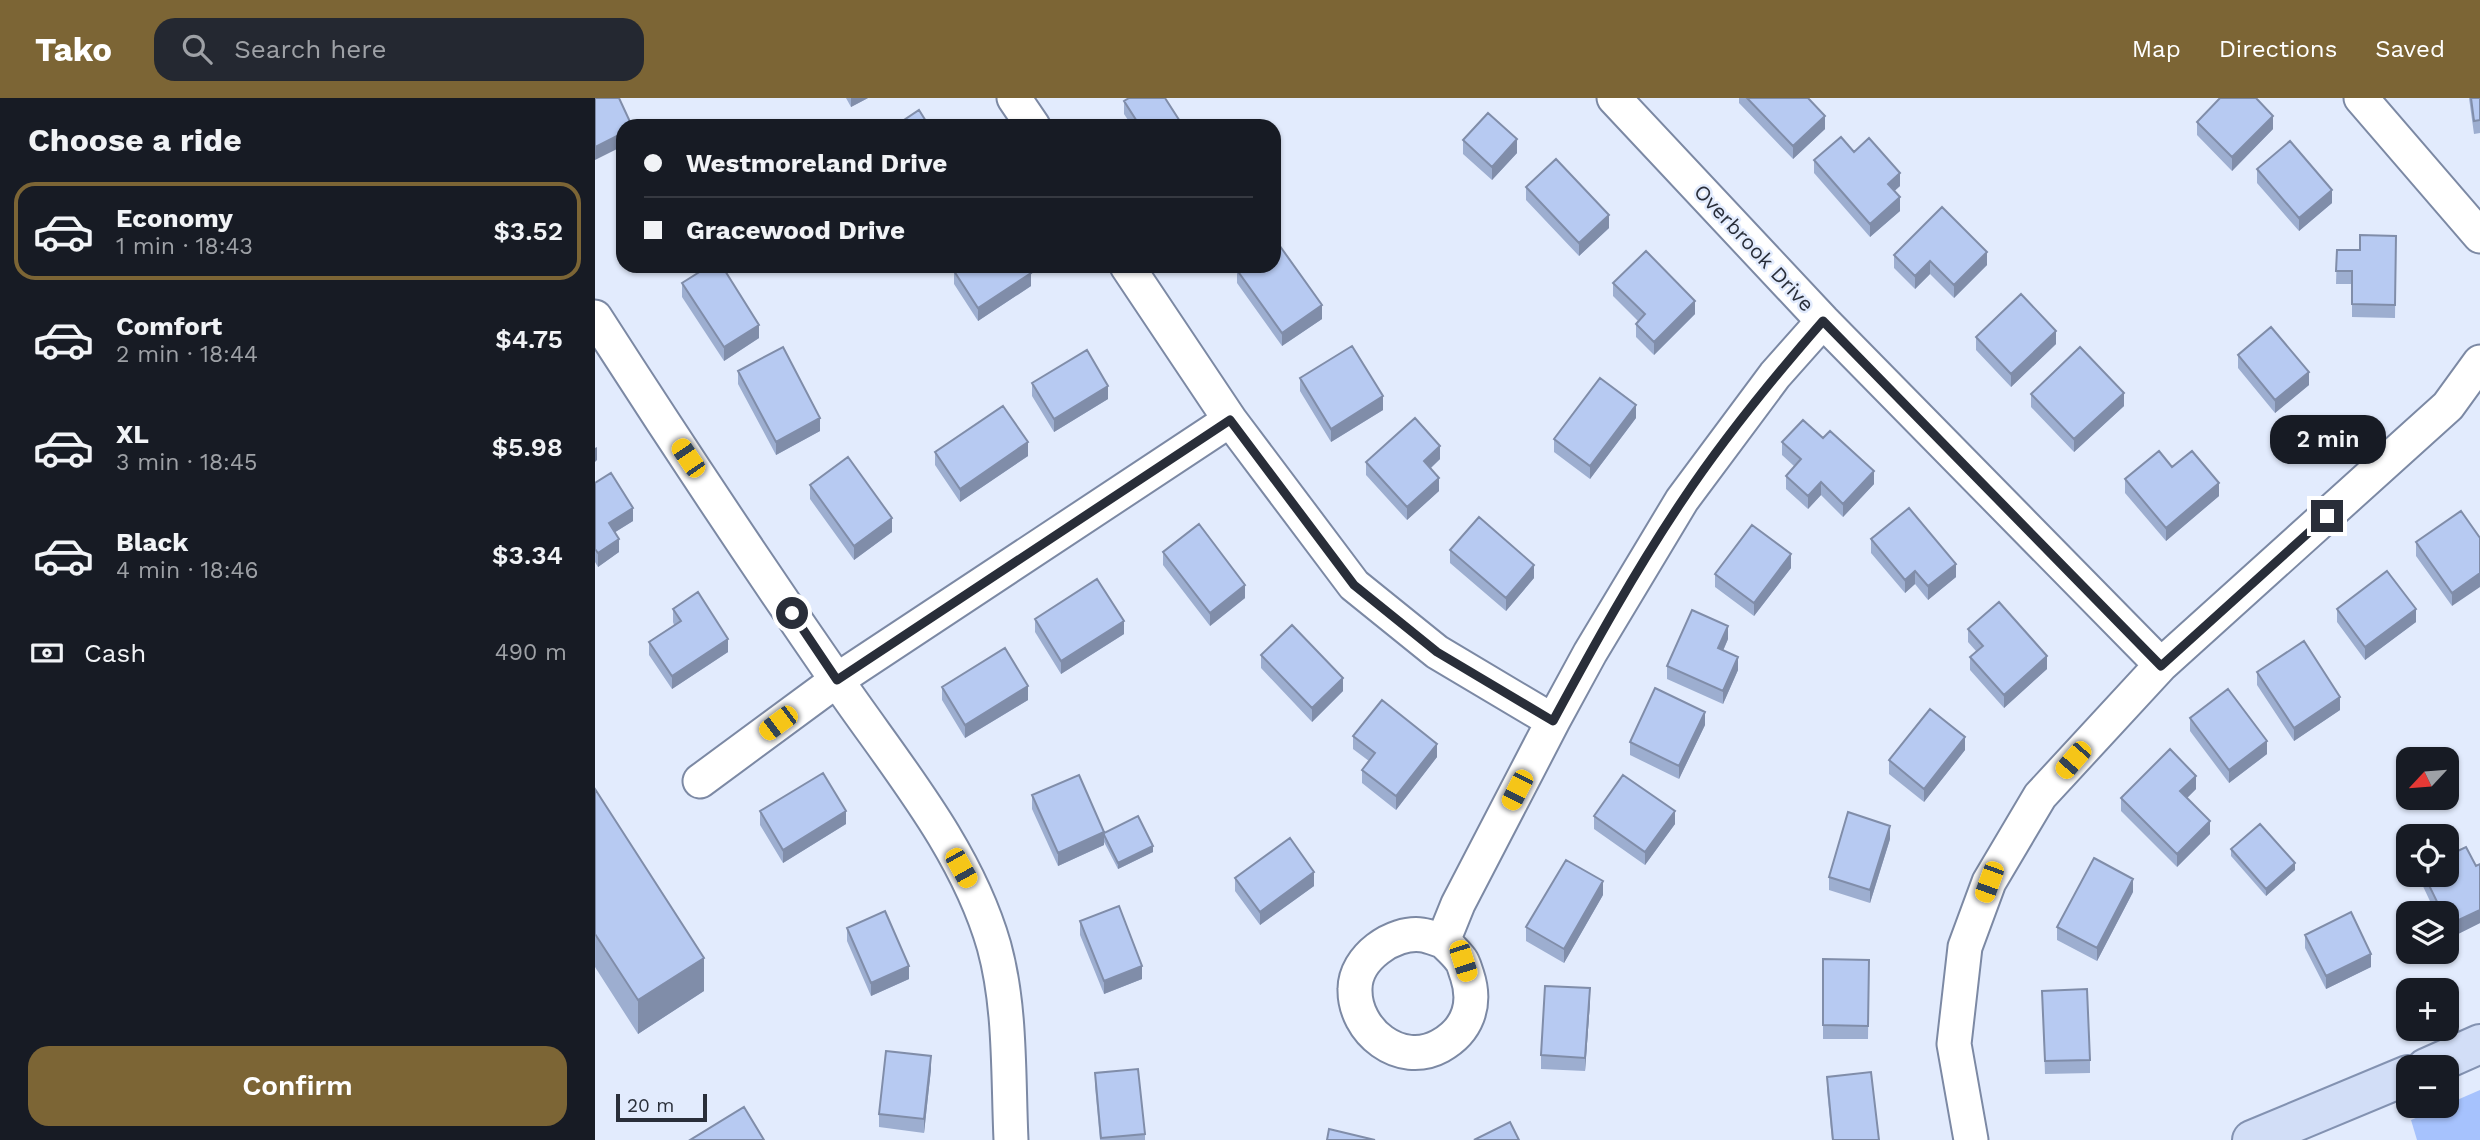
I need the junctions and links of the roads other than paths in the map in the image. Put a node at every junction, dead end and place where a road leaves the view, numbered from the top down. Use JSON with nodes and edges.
{"nodes":[{"id":1,"x":1014,"y":98,"type":"edge"},
{"id":2,"x":1614,"y":98,"type":"edge"},
{"id":3,"x":2361,"y":98,"type":"edge"},
{"id":4,"x":1028,"y":119,"type":"edge"},
{"id":5,"x":2480,"y":236,"type":"edge"},
{"id":6,"x":1132,"y":273,"type":"edge"},
{"id":7,"x":595,"y":317,"type":"edge"},
{"id":8,"x":1823,"y":321,"type":"junction"},
{"id":9,"x":2480,"y":362,"type":"edge"},
{"id":10,"x":1230,"y":420,"type":"junction"},
{"id":11,"x":2161,"y":666,"type":"junction"},
{"id":12,"x":837,"y":680,"type":"junction"},
{"id":13,"x":1553,"y":721,"type":"junction"},
{"id":14,"x":700,"y":782,"type":"dead end"},
{"id":15,"x":1443,"y":941,"type":"dead end"},
{"id":16,"x":2480,"y":1044,"type":"edge"},
{"id":17,"x":2455,"y":1055,"type":"edge"},
{"id":18,"x":2396,"y":1080,"type":"edge"},
{"id":19,"x":1011,"y":1140,"type":"edge"},
{"id":20,"x":1971,"y":1140,"type":"edge"},
{"id":21,"x":2252,"y":1140,"type":"edge"}],
"edges":[{"from":1,"to":4,"type":"street"},
{"from":2,"to":8,"type":"street","name":"Overbrook Drive"},
{"from":3,"to":5,"type":"street"},
{"from":6,"to":10,"type":"street"},
{"from":7,"to":12,"type":"street"},
{"from":8,"to":11,"type":"street","name":"Overbrook Drive"},
{"from":8,"to":13,"type":"street"},
{"from":9,"to":11,"type":"street"},
{"from":10,"to":12,"type":"street"},
{"from":10,"to":13,"type":"street"},
{"from":11,"to":20,"type":"street"},
{"from":12,"to":14,"type":"street"},
{"from":12,"to":19,"type":"street"},
{"from":13,"to":15,"type":"street"},
{"from":16,"to":17,"type":"main road"},
{"from":18,"to":21,"type":"main road"}]}
